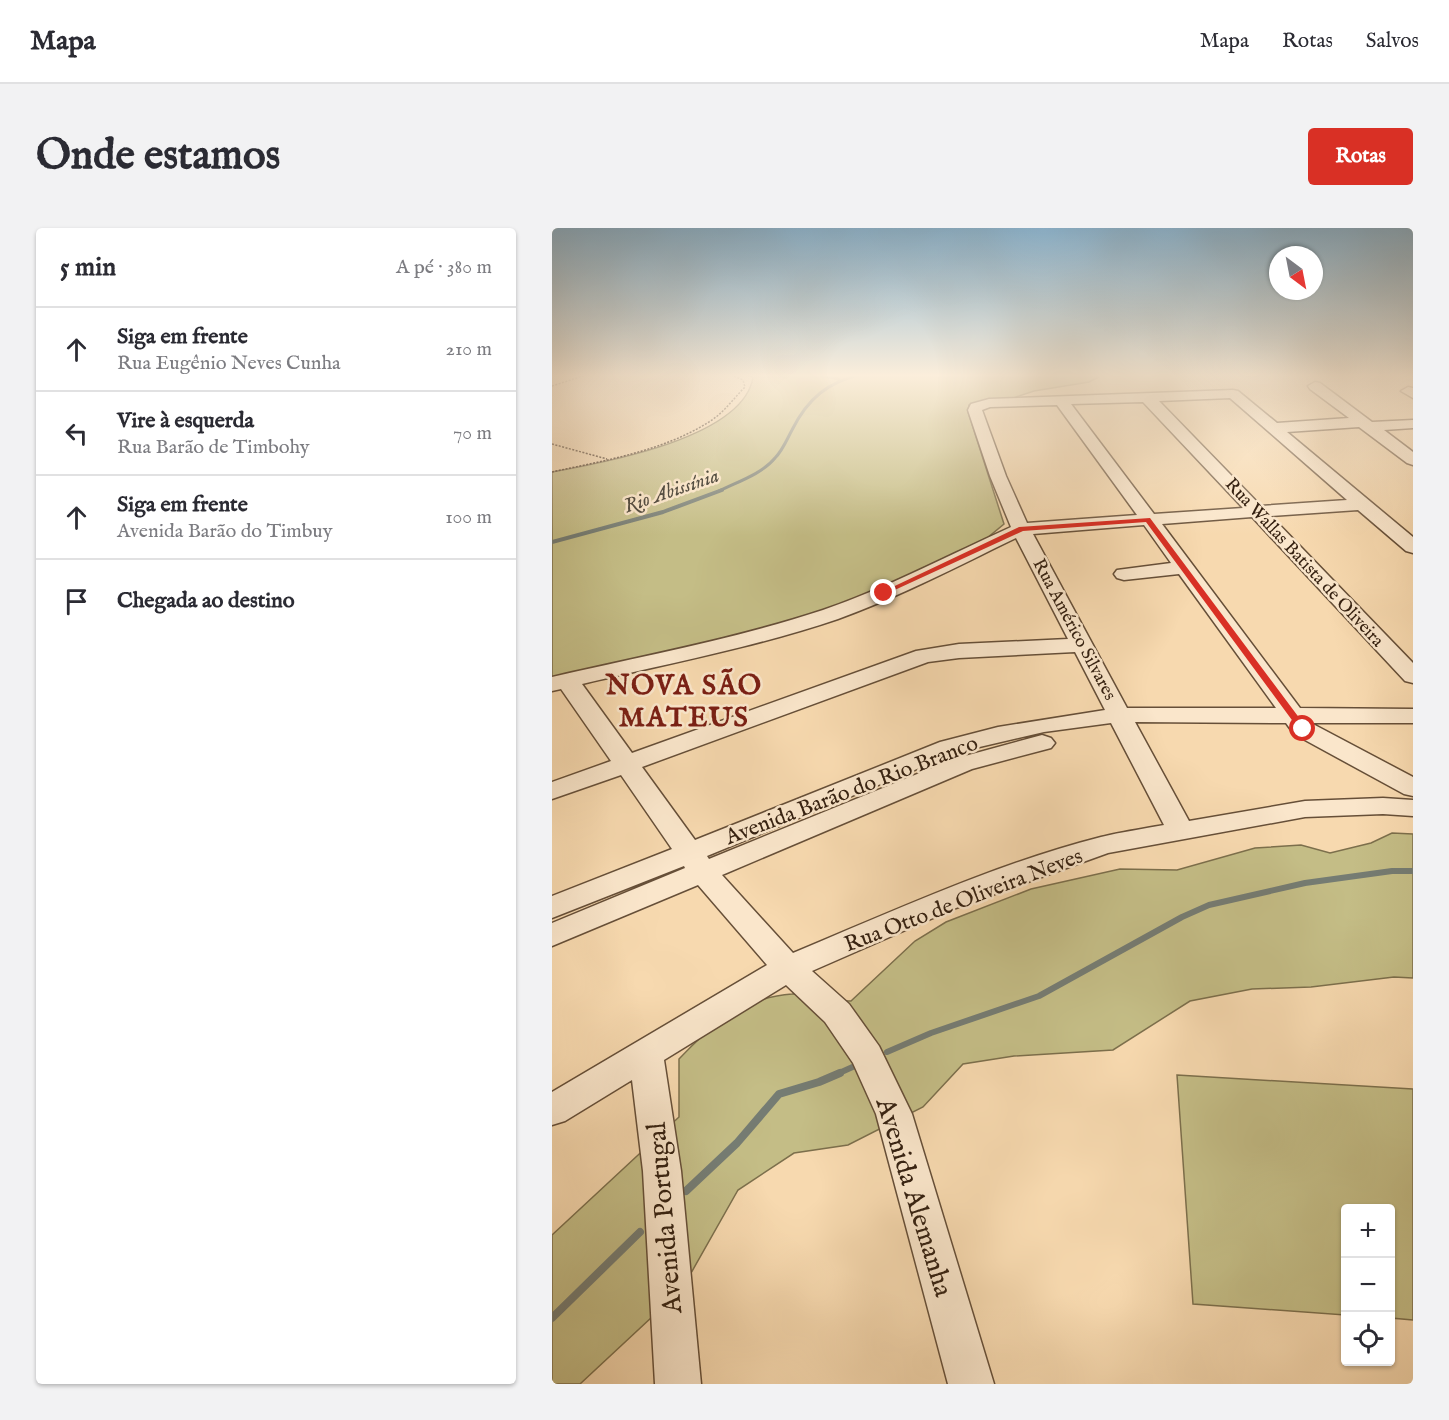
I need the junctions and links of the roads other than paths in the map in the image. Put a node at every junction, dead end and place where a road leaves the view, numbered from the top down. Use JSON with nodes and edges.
{"nodes":[{"id":1,"x":981,"y":428,"type":"edge"},
{"id":2,"x":1081,"y":428,"type":"edge"},
{"id":3,"x":1177,"y":428,"type":"edge"},
{"id":4,"x":1275,"y":428,"type":"edge"},
{"id":5,"x":1370,"y":428,"type":"edge"},
{"id":6,"x":1413,"y":460,"type":"edge"},
{"id":7,"x":1364,"y":504,"type":"junction"},
{"id":8,"x":1258,"y":512,"type":"junction"},
{"id":9,"x":1148,"y":519,"type":"junction"},
{"id":10,"x":1022,"y":529,"type":"junction"},
{"id":11,"x":1413,"y":547,"type":"edge"},
{"id":12,"x":1184,"y":568,"type":"junction"},
{"id":13,"x":1124,"y":574,"type":"dead end"},
{"id":14,"x":1084,"y":645,"type":"junction"},
{"id":15,"x":1413,"y":676,"type":"edge"},
{"id":16,"x":560,"y":682,"type":"edge"},
{"id":17,"x":1413,"y":716,"type":"edge"},
{"id":18,"x":1298,"y":722,"type":"junction"},
{"id":19,"x":1123,"y":723,"type":"junction"},
{"id":20,"x":628,"y":764,"type":"junction"},
{"id":21,"x":1413,"y":788,"type":"edge"},
{"id":22,"x":552,"y":791,"type":"edge"},
{"id":23,"x":1413,"y":808,"type":"edge"},
{"id":24,"x":1180,"y":830,"type":"junction"},
{"id":25,"x":696,"y":862,"type":"junction"},
{"id":26,"x":552,"y":908,"type":"edge"},
{"id":27,"x":552,"y":935,"type":"edge"},
{"id":28,"x":788,"y":969,"type":"junction"},
{"id":29,"x":646,"y":1053,"type":"junction"},
{"id":30,"x":556,"y":1106,"type":"edge"},
{"id":31,"x":678,"y":1384,"type":"edge"},
{"id":32,"x":971,"y":1384,"type":"edge"}],
"edges":[{"from":1,"to":10,"type":"street","name":"Rua Américo Silvares"},
{"from":2,"to":9,"type":"street"},
{"from":3,"to":8,"type":"street","name":"Rua Wallas Batista de Oliveira"},
{"from":4,"to":7,"type":"street"},
{"from":5,"to":6,"type":"street"},
{"from":7,"to":8,"type":"street"},
{"from":7,"to":11,"type":"street"},
{"from":8,"to":9,"type":"street"},
{"from":8,"to":15,"type":"street","name":"Rua Wallas Batista de Oliveira"},
{"from":9,"to":10,"type":"street"},
{"from":9,"to":12,"type":"street"},
{"from":10,"to":14,"type":"street","name":"Rua Américo Silvares"},
{"from":10,"to":16,"type":"street"},
{"from":12,"to":13,"type":"street"},
{"from":12,"to":18,"type":"street"},
{"from":14,"to":19,"type":"street","name":"Rua Américo Silvares"},
{"from":14,"to":20,"type":"street"},
{"from":16,"to":20,"type":"street","name":"Avenida Alemanha"},
{"from":17,"to":18,"type":"street","name":"Avenida Barão do Rio Branco"},
{"from":18,"to":19,"type":"street","name":"Avenida Barão do Rio Branco"},
{"from":18,"to":21,"type":"street"},
{"from":19,"to":24,"type":"street","name":"Rua Américo Silvares"},
{"from":19,"to":25,"type":"street","name":"Avenida Barão do Rio Branco"},
{"from":20,"to":22,"type":"street"},
{"from":20,"to":25,"type":"street","name":"Avenida Alemanha"},
{"from":23,"to":24,"type":"street","name":"Rua Otto de Oliveira Neves"},
{"from":24,"to":28,"type":"street","name":"Rua Otto de Oliveira Neves"},
{"from":25,"to":26,"type":"street","name":"Avenida Barão do Rio Branco"},
{"from":25,"to":27,"type":"street","name":"Avenida Barão do Rio Branco"},
{"from":25,"to":28,"type":"street","name":"Avenida Alemanha"},
{"from":28,"to":29,"type":"street","name":"Rua Otto de Oliveira Neves"},
{"from":28,"to":32,"type":"street","name":"Avenida Alemanha"},
{"from":29,"to":30,"type":"street","name":"Rua Otto de Oliveira Neves"},
{"from":29,"to":31,"type":"street","name":"Avenida Portugal"}]}
